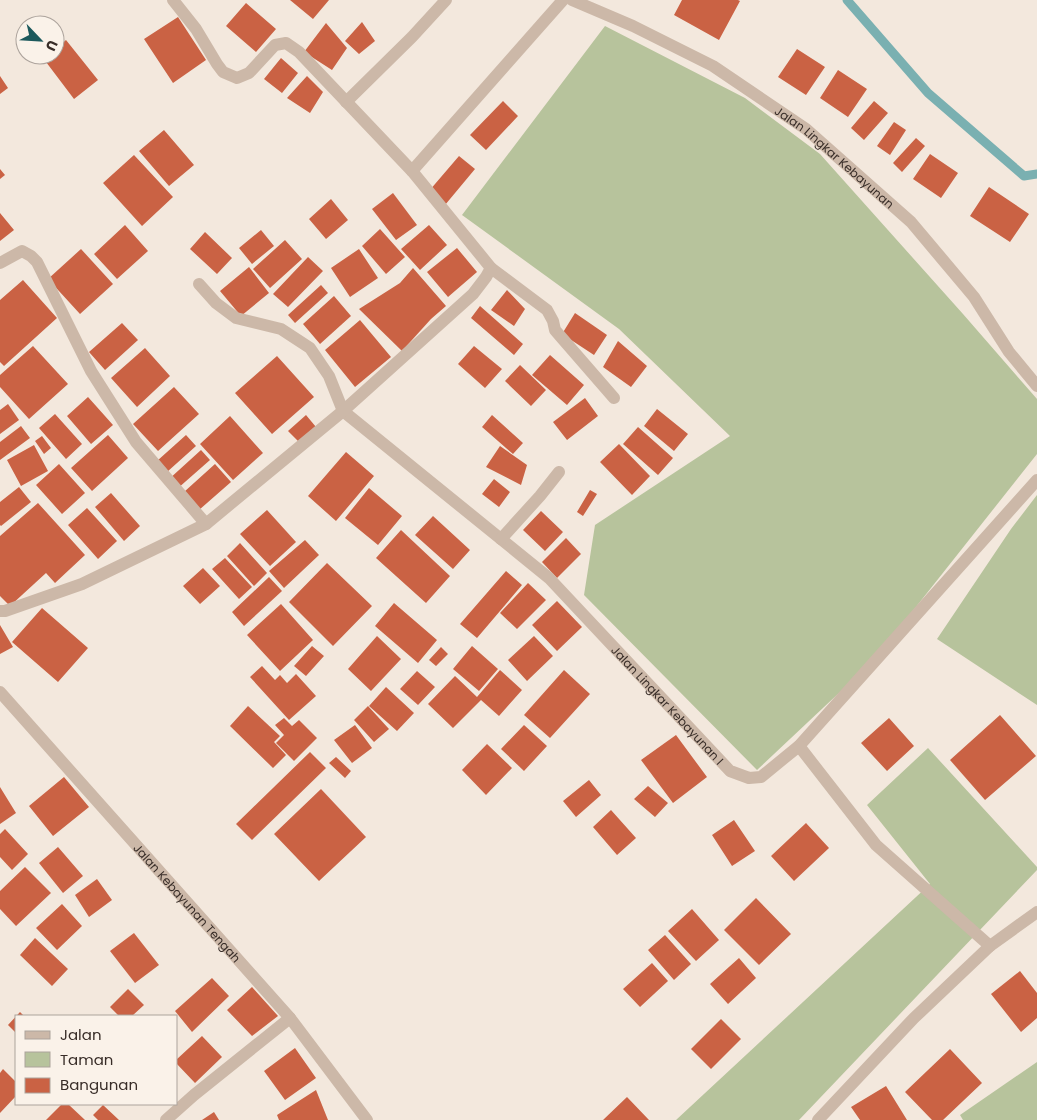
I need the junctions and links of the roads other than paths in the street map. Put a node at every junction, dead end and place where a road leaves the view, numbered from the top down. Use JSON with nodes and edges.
{"nodes":[{"id":1,"x":173,"y":0,"type":"edge"},
{"id":2,"x":446,"y":0,"type":"edge"},
{"id":3,"x":563,"y":0,"type":"edge"},
{"id":4,"x":572,"y":0,"type":"edge"},
{"id":5,"x":346,"y":102,"type":"junction"},
{"id":6,"x":412,"y":171,"type":"junction"},
{"id":7,"x":0,"y":263,"type":"edge"},
{"id":8,"x":491,"y":268,"type":"junction"},
{"id":9,"x":199,"y":284,"type":"dead end"},
{"id":10,"x":1037,"y":386,"type":"edge"},
{"id":11,"x":614,"y":398,"type":"dead end"},
{"id":12,"x":343,"y":411,"type":"junction"},
{"id":13,"x":559,"y":472,"type":"dead end"},
{"id":14,"x":1037,"y":480,"type":"edge"},
{"id":15,"x":206,"y":524,"type":"junction"},
{"id":16,"x":501,"y":539,"type":"junction"},
{"id":17,"x":0,"y":611,"type":"edge"},
{"id":18,"x":0,"y":692,"type":"edge"},
{"id":19,"x":799,"y":746,"type":"junction"},
{"id":20,"x":1037,"y":912,"type":"edge"},
{"id":21,"x":990,"y":946,"type":"junction"},
{"id":22,"x":290,"y":1018,"type":"junction"},
{"id":23,"x":166,"y":1120,"type":"edge"},
{"id":24,"x":367,"y":1120,"type":"edge"},
{"id":25,"x":818,"y":1120,"type":"edge"}],
"edges":[{"from":1,"to":5,"type":"street"},
{"from":2,"to":5,"type":"street"},
{"from":3,"to":6,"type":"street"},
{"from":4,"to":10,"type":"street","name":"Jalan Lingkar Kebayunan"},
{"from":5,"to":6,"type":"street"},
{"from":6,"to":8,"type":"street"},
{"from":7,"to":15,"type":"street"},
{"from":8,"to":11,"type":"street"},
{"from":8,"to":12,"type":"street"},
{"from":9,"to":12,"type":"street"},
{"from":12,"to":15,"type":"street"},
{"from":12,"to":16,"type":"street","name":"Jalan Lingkar Kebayunan I"},
{"from":13,"to":16,"type":"street"},
{"from":14,"to":19,"type":"street","name":"Jalan Lingkar Kebayunan I"},
{"from":15,"to":17,"type":"street"},
{"from":16,"to":19,"type":"street","name":"Jalan Lingkar Kebayunan I"},
{"from":18,"to":22,"type":"street","name":"Jalan Kebayunan Tengah"},
{"from":19,"to":21,"type":"street"},
{"from":20,"to":21,"type":"street"},
{"from":21,"to":25,"type":"street"},
{"from":22,"to":23,"type":"street"},
{"from":22,"to":24,"type":"street","name":"Jalan Kebayunan Tengah"}]}
